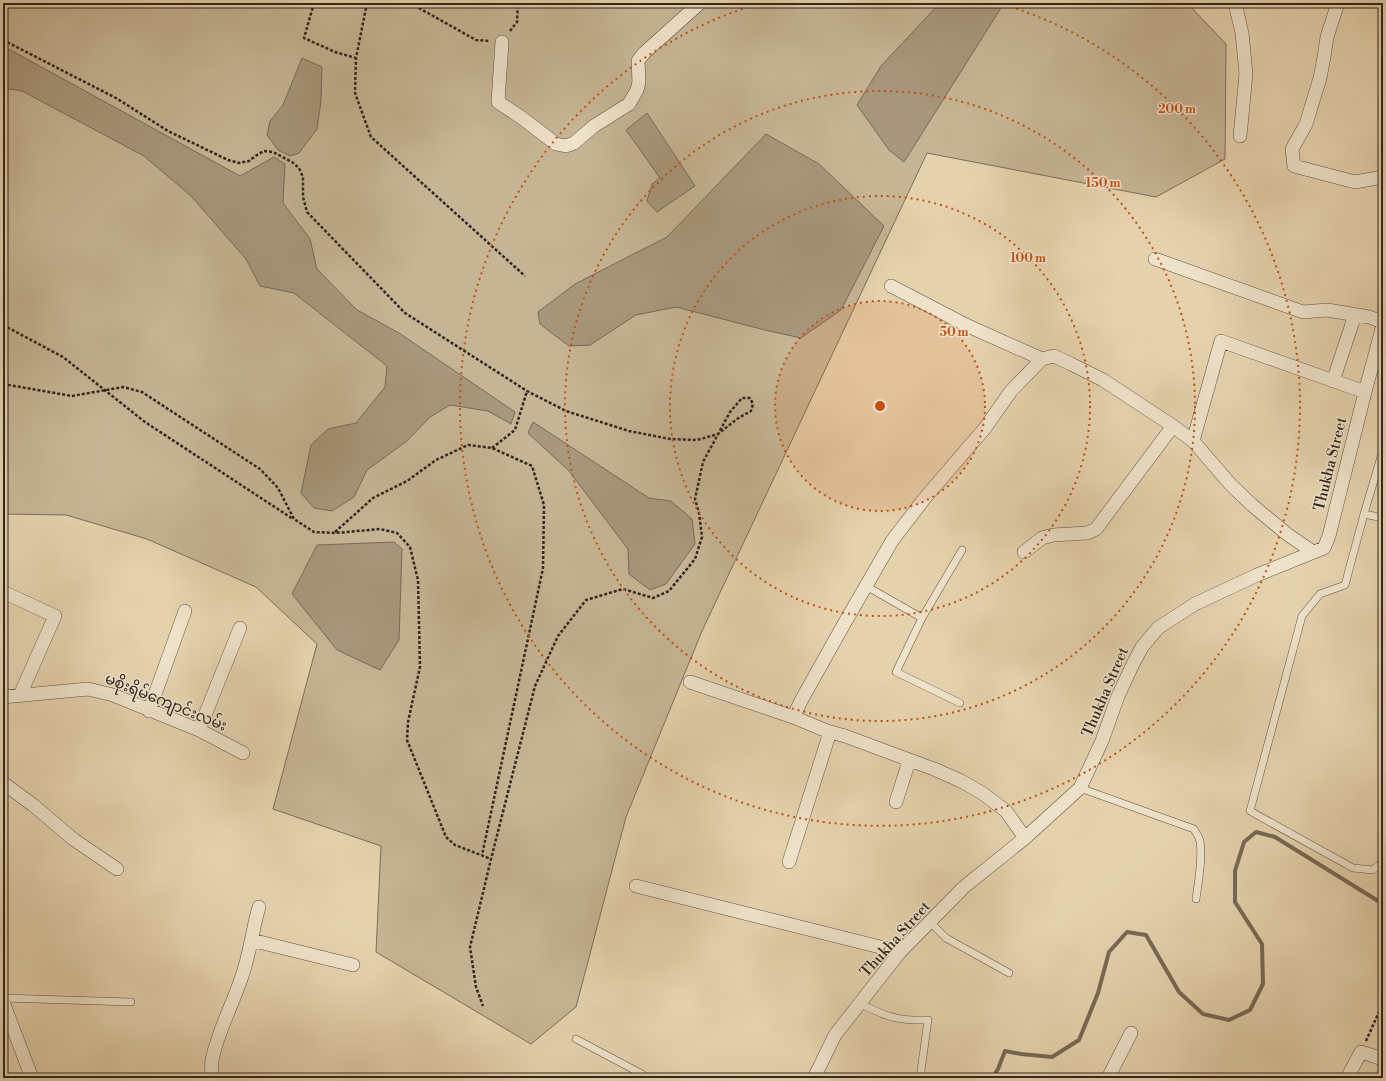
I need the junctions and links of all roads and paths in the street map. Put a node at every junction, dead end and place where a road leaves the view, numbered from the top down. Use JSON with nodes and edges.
{"nodes":[{"id":1,"x":314,"y":3,"type":"edge"},
{"id":2,"x":367,"y":3,"type":"edge"},
{"id":3,"x":410,"y":3,"type":"edge"},
{"id":4,"x":518,"y":3,"type":"edge"},
{"id":5,"x":700,"y":3,"type":"edge"},
{"id":6,"x":1235,"y":3,"type":"edge"},
{"id":7,"x":1338,"y":3,"type":"edge"},
{"id":8,"x":3,"y":40,"type":"edge"},
{"id":9,"x":502,"y":42,"type":"junction"},
{"id":10,"x":356,"y":58,"type":"junction"},
{"id":11,"x":1240,"y":136,"type":"dead end"},
{"id":12,"x":1383,"y":176,"type":"edge"},
{"id":13,"x":1155,"y":258,"type":"dead end"},
{"id":14,"x":525,"y":276,"type":"dead end"},
{"id":15,"x":891,"y":286,"type":"dead end"},
{"id":16,"x":1355,"y":315,"type":"junction"},
{"id":17,"x":1383,"y":324,"type":"edge"},
{"id":18,"x":3,"y":325,"type":"edge"},
{"id":19,"x":1042,"y":359,"type":"junction"},
{"id":20,"x":1333,"y":381,"type":"junction"},
{"id":21,"x":3,"y":384,"type":"edge"},
{"id":22,"x":104,"y":390,"type":"junction"},
{"id":23,"x":527,"y":391,"type":"junction"},
{"id":24,"x":1365,"y":392,"type":"junction"},
{"id":25,"x":1173,"y":426,"type":"junction"},
{"id":26,"x":718,"y":434,"type":"junction"},
{"id":27,"x":1193,"y":441,"type":"junction"},
{"id":28,"x":492,"y":448,"type":"junction"},
{"id":29,"x":1383,"y":450,"type":"edge"},
{"id":30,"x":1364,"y":514,"type":"junction"},
{"id":31,"x":1383,"y":518,"type":"edge"},
{"id":32,"x":294,"y":519,"type":"junction"},
{"id":33,"x":335,"y":533,"type":"junction"},
{"id":34,"x":962,"y":550,"type":"dead end"},
{"id":35,"x":1024,"y":552,"type":"dead end"},
{"id":36,"x":1313,"y":552,"type":"junction"},
{"id":37,"x":866,"y":586,"type":"junction"},
{"id":38,"x":3,"y":592,"type":"edge"},
{"id":39,"x":185,"y":611,"type":"dead end"},
{"id":40,"x":922,"y":618,"type":"junction"},
{"id":41,"x":240,"y":628,"type":"dead end"},
{"id":42,"x":690,"y":682,"type":"dead end"},
{"id":43,"x":20,"y":695,"type":"junction"},
{"id":44,"x":3,"y":697,"type":"edge"},
{"id":45,"x":960,"y":703,"type":"dead end"},
{"id":46,"x":149,"y":711,"type":"junction"},
{"id":47,"x":793,"y":717,"type":"junction"},
{"id":48,"x":199,"y":730,"type":"junction"},
{"id":49,"x":830,"y":732,"type":"junction"},
{"id":50,"x":242,"y":753,"type":"dead end"},
{"id":51,"x":909,"y":761,"type":"junction"},
{"id":52,"x":3,"y":783,"type":"edge"},
{"id":53,"x":1080,"y":788,"type":"junction"},
{"id":54,"x":896,"y":802,"type":"dead end"},
{"id":55,"x":1026,"y":838,"type":"junction"},
{"id":56,"x":482,"y":855,"type":"junction"},
{"id":57,"x":491,"y":859,"type":"junction"},
{"id":58,"x":789,"y":862,"type":"dead end"},
{"id":59,"x":1383,"y":862,"type":"edge"},
{"id":60,"x":117,"y":869,"type":"dead end"},
{"id":61,"x":636,"y":886,"type":"dead end"},
{"id":62,"x":1196,"y":899,"type":"dead end"},
{"id":63,"x":258,"y":907,"type":"dead end"},
{"id":64,"x":930,"y":922,"type":"junction"},
{"id":65,"x":251,"y":940,"type":"junction"},
{"id":66,"x":900,"y":952,"type":"junction"},
{"id":67,"x":353,"y":965,"type":"dead end"},
{"id":68,"x":1009,"y":973,"type":"dead end"},
{"id":69,"x":3,"y":998,"type":"edge"},
{"id":70,"x":3,"y":1002,"type":"edge"},
{"id":71,"x":131,"y":1002,"type":"dead end"},
{"id":72,"x":859,"y":1003,"type":"junction"},
{"id":73,"x":1383,"y":1003,"type":"edge"},
{"id":74,"x":483,"y":1006,"type":"dead end"},
{"id":75,"x":1131,"y":1033,"type":"dead end"},
{"id":76,"x":576,"y":1039,"type":"dead end"},
{"id":77,"x":1361,"y":1052,"type":"junction"},
{"id":78,"x":1383,"y":1059,"type":"edge"},
{"id":79,"x":32,"y":1078,"type":"edge"},
{"id":80,"x":212,"y":1078,"type":"edge"},
{"id":81,"x":646,"y":1078,"type":"edge"},
{"id":82,"x":814,"y":1078,"type":"edge"},
{"id":83,"x":920,"y":1078,"type":"edge"},
{"id":84,"x":1108,"y":1078,"type":"edge"},
{"id":85,"x":1347,"y":1078,"type":"edge"}],
"edges":[{"from":1,"to":10,"type":"path"},
{"from":2,"to":10,"type":"path"},
{"from":3,"to":9,"type":"path"},
{"from":4,"to":9,"type":"path"},
{"from":5,"to":9,"type":"street"},
{"from":6,"to":11,"type":"street"},
{"from":7,"to":12,"type":"street"},
{"from":8,"to":23,"type":"path"},
{"from":10,"to":14,"type":"path"},
{"from":13,"to":16,"type":"street"},
{"from":15,"to":19,"type":"street"},
{"from":16,"to":17,"type":"street"},
{"from":16,"to":20,"type":"street"},
{"from":17,"to":24,"type":"street","name":"Thukha Street"},
{"from":18,"to":22,"type":"path"},
{"from":19,"to":25,"type":"street"},
{"from":19,"to":37,"type":"street"},
{"from":20,"to":24,"type":"street"},
{"from":20,"to":27,"type":"street"},
{"from":21,"to":22,"type":"path"},
{"from":22,"to":32,"type":"path"},
{"from":22,"to":32,"type":"path"},
{"from":23,"to":26,"type":"path"},
{"from":23,"to":28,"type":"path"},
{"from":24,"to":36,"type":"street","name":"Thukha Street"},
{"from":25,"to":27,"type":"street"},
{"from":25,"to":35,"type":"street"},
{"from":26,"to":26,"type":"path"},
{"from":26,"to":57,"type":"path"},
{"from":27,"to":36,"type":"street"},
{"from":28,"to":33,"type":"path"},
{"from":28,"to":56,"type":"path"},
{"from":29,"to":30,"type":"lane"},
{"from":30,"to":31,"type":"lane"},
{"from":30,"to":59,"type":"lane"},
{"from":32,"to":33,"type":"path"},
{"from":33,"to":56,"type":"path"},
{"from":34,"to":40,"type":"lane"},
{"from":36,"to":53,"type":"street","name":"Thukha Street"},
{"from":37,"to":40,"type":"lane"},
{"from":37,"to":47,"type":"street"},
{"from":38,"to":43,"type":"street"},
{"from":39,"to":46,"type":"street"},
{"from":40,"to":45,"type":"lane"},
{"from":41,"to":48,"type":"street"},
{"from":42,"to":47,"type":"street"},
{"from":43,"to":44,"type":"street","name":"မစိုးရိမ်ကျောင်းလမ်း"},
{"from":43,"to":46,"type":"street","name":"မစိုးရိမ်ကျောင်းလမ်း"},
{"from":46,"to":48,"type":"street","name":"မစိုးရိမ်ကျောင်းလမ်း"},
{"from":47,"to":49,"type":"street"},
{"from":48,"to":50,"type":"street","name":"မစိုးရိမ်ကျောင်းလမ်း"},
{"from":49,"to":51,"type":"street"},
{"from":49,"to":58,"type":"street"},
{"from":51,"to":54,"type":"street"},
{"from":51,"to":55,"type":"street"},
{"from":52,"to":60,"type":"street"},
{"from":53,"to":55,"type":"street","name":"Thukha Street"},
{"from":53,"to":62,"type":"lane"},
{"from":55,"to":64,"type":"street","name":"Thukha Street"},
{"from":56,"to":57,"type":"path"},
{"from":57,"to":74,"type":"path"},
{"from":61,"to":66,"type":"street"},
{"from":63,"to":65,"type":"street"},
{"from":64,"to":66,"type":"street","name":"Thukha Street"},
{"from":64,"to":68,"type":"lane"},
{"from":65,"to":67,"type":"street"},
{"from":65,"to":80,"type":"street"},
{"from":66,"to":72,"type":"street","name":"Thukha Street"},
{"from":69,"to":71,"type":"lane"},
{"from":70,"to":79,"type":"street"},
{"from":72,"to":82,"type":"street","name":"Thukha Street"},
{"from":72,"to":83,"type":"lane"},
{"from":73,"to":77,"type":"path"},
{"from":75,"to":84,"type":"street"},
{"from":76,"to":81,"type":"lane"},
{"from":77,"to":78,"type":"street"},
{"from":77,"to":85,"type":"street"}]}
